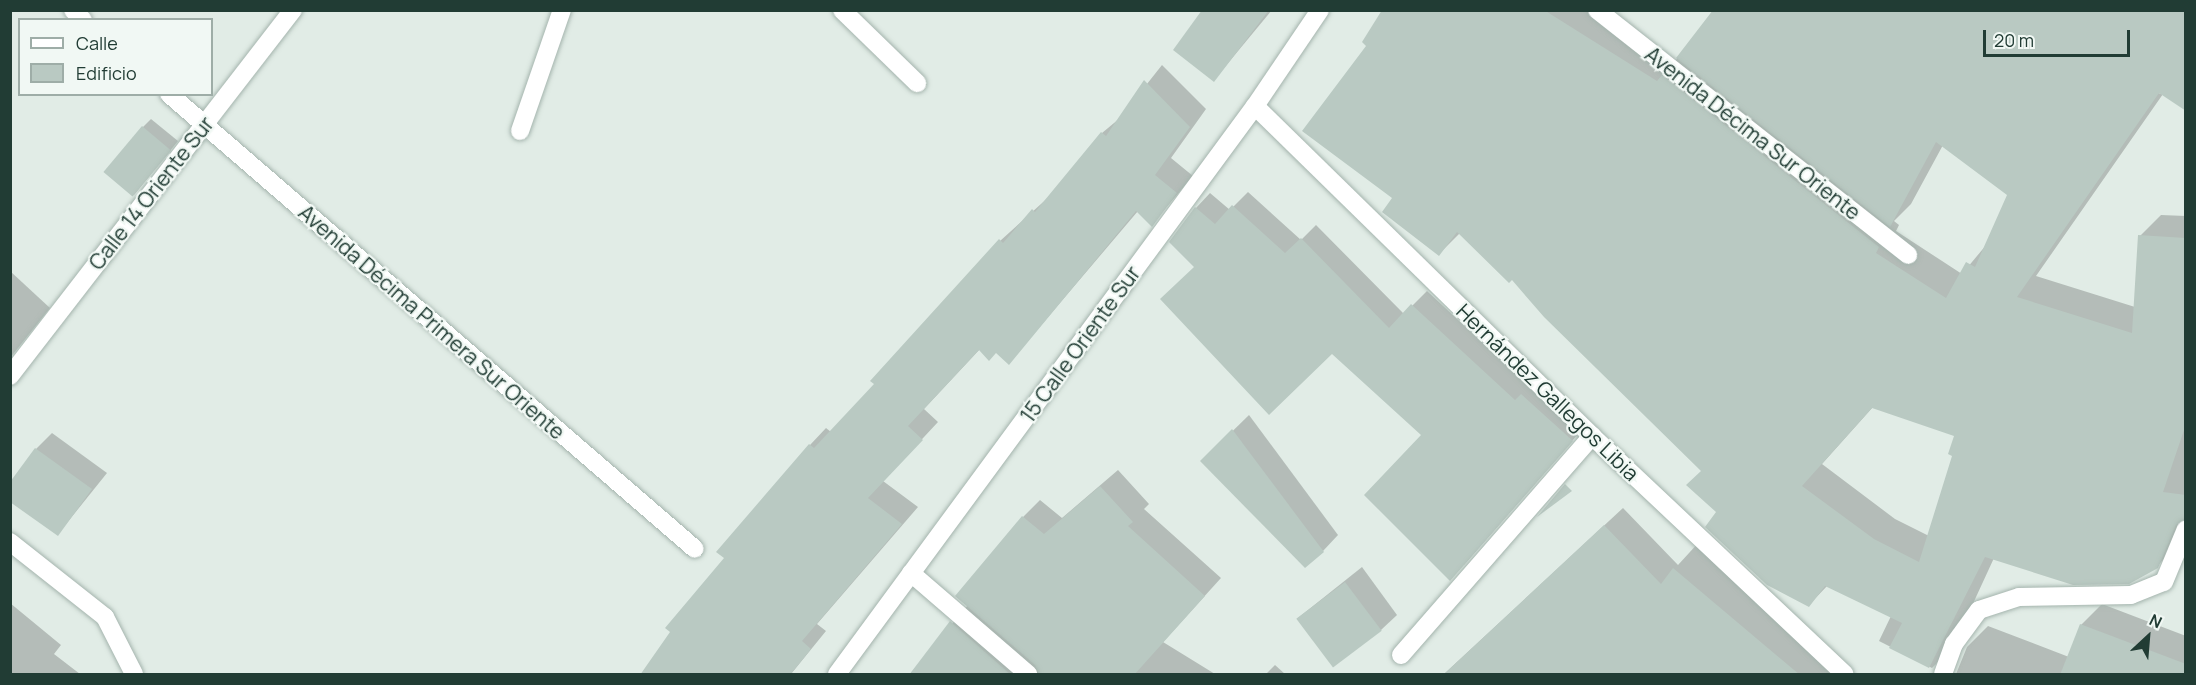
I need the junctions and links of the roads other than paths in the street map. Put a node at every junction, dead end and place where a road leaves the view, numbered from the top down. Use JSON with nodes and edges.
{"nodes":[{"id":1,"x":293,"y":10,"type":"edge"},
{"id":2,"x":562,"y":10,"type":"edge"},
{"id":3,"x":842,"y":10,"type":"edge"},
{"id":4,"x":1320,"y":10,"type":"edge"},
{"id":5,"x":1598,"y":10,"type":"edge"},
{"id":6,"x":917,"y":83,"type":"dead end"},
{"id":7,"x":172,"y":96,"type":"edge"},
{"id":8,"x":1255,"y":106,"type":"junction"},
{"id":9,"x":204,"y":125,"type":"junction"},
{"id":10,"x":520,"y":131,"type":"dead end"},
{"id":11,"x":1908,"y":255,"type":"dead end"},
{"id":12,"x":10,"y":376,"type":"edge"},
{"id":13,"x":1592,"y":436,"type":"junction"},
{"id":14,"x":2186,"y":529,"type":"edge"},
{"id":15,"x":10,"y":542,"type":"edge"},
{"id":16,"x":696,"y":549,"type":"dead end"},
{"id":17,"x":910,"y":573,"type":"junction"},
{"id":18,"x":1401,"y":655,"type":"dead end"},
{"id":19,"x":134,"y":675,"type":"edge"},
{"id":20,"x":837,"y":675,"type":"edge"},
{"id":21,"x":1028,"y":675,"type":"edge"},
{"id":22,"x":1845,"y":675,"type":"edge"},
{"id":23,"x":1943,"y":675,"type":"edge"}],
"edges":[{"from":1,"to":9,"type":"street","name":"Calle 14 Oriente Sur"},
{"from":2,"to":10,"type":"street"},
{"from":3,"to":6,"type":"street"},
{"from":4,"to":8,"type":"street","name":"15 Calle Oriente Sur"},
{"from":5,"to":11,"type":"street","name":"Avenida Décima Sur Oriente"},
{"from":7,"to":9,"type":"street","name":"Avenida Décima Primera Sur Oriente"},
{"from":8,"to":13,"type":"street","name":"Hernández Gallegos Libia"},
{"from":8,"to":17,"type":"street","name":"15 Calle Oriente Sur"},
{"from":9,"to":12,"type":"street","name":"Calle 14 Oriente Sur"},
{"from":9,"to":16,"type":"street","name":"Avenida Décima Primera Sur Oriente"},
{"from":13,"to":18,"type":"street"},
{"from":13,"to":22,"type":"street","name":"Hernández Gallegos Libia"},
{"from":14,"to":23,"type":"street"},
{"from":15,"to":19,"type":"street"},
{"from":17,"to":20,"type":"street","name":"15 Calle Oriente Sur"},
{"from":17,"to":21,"type":"street"}]}
